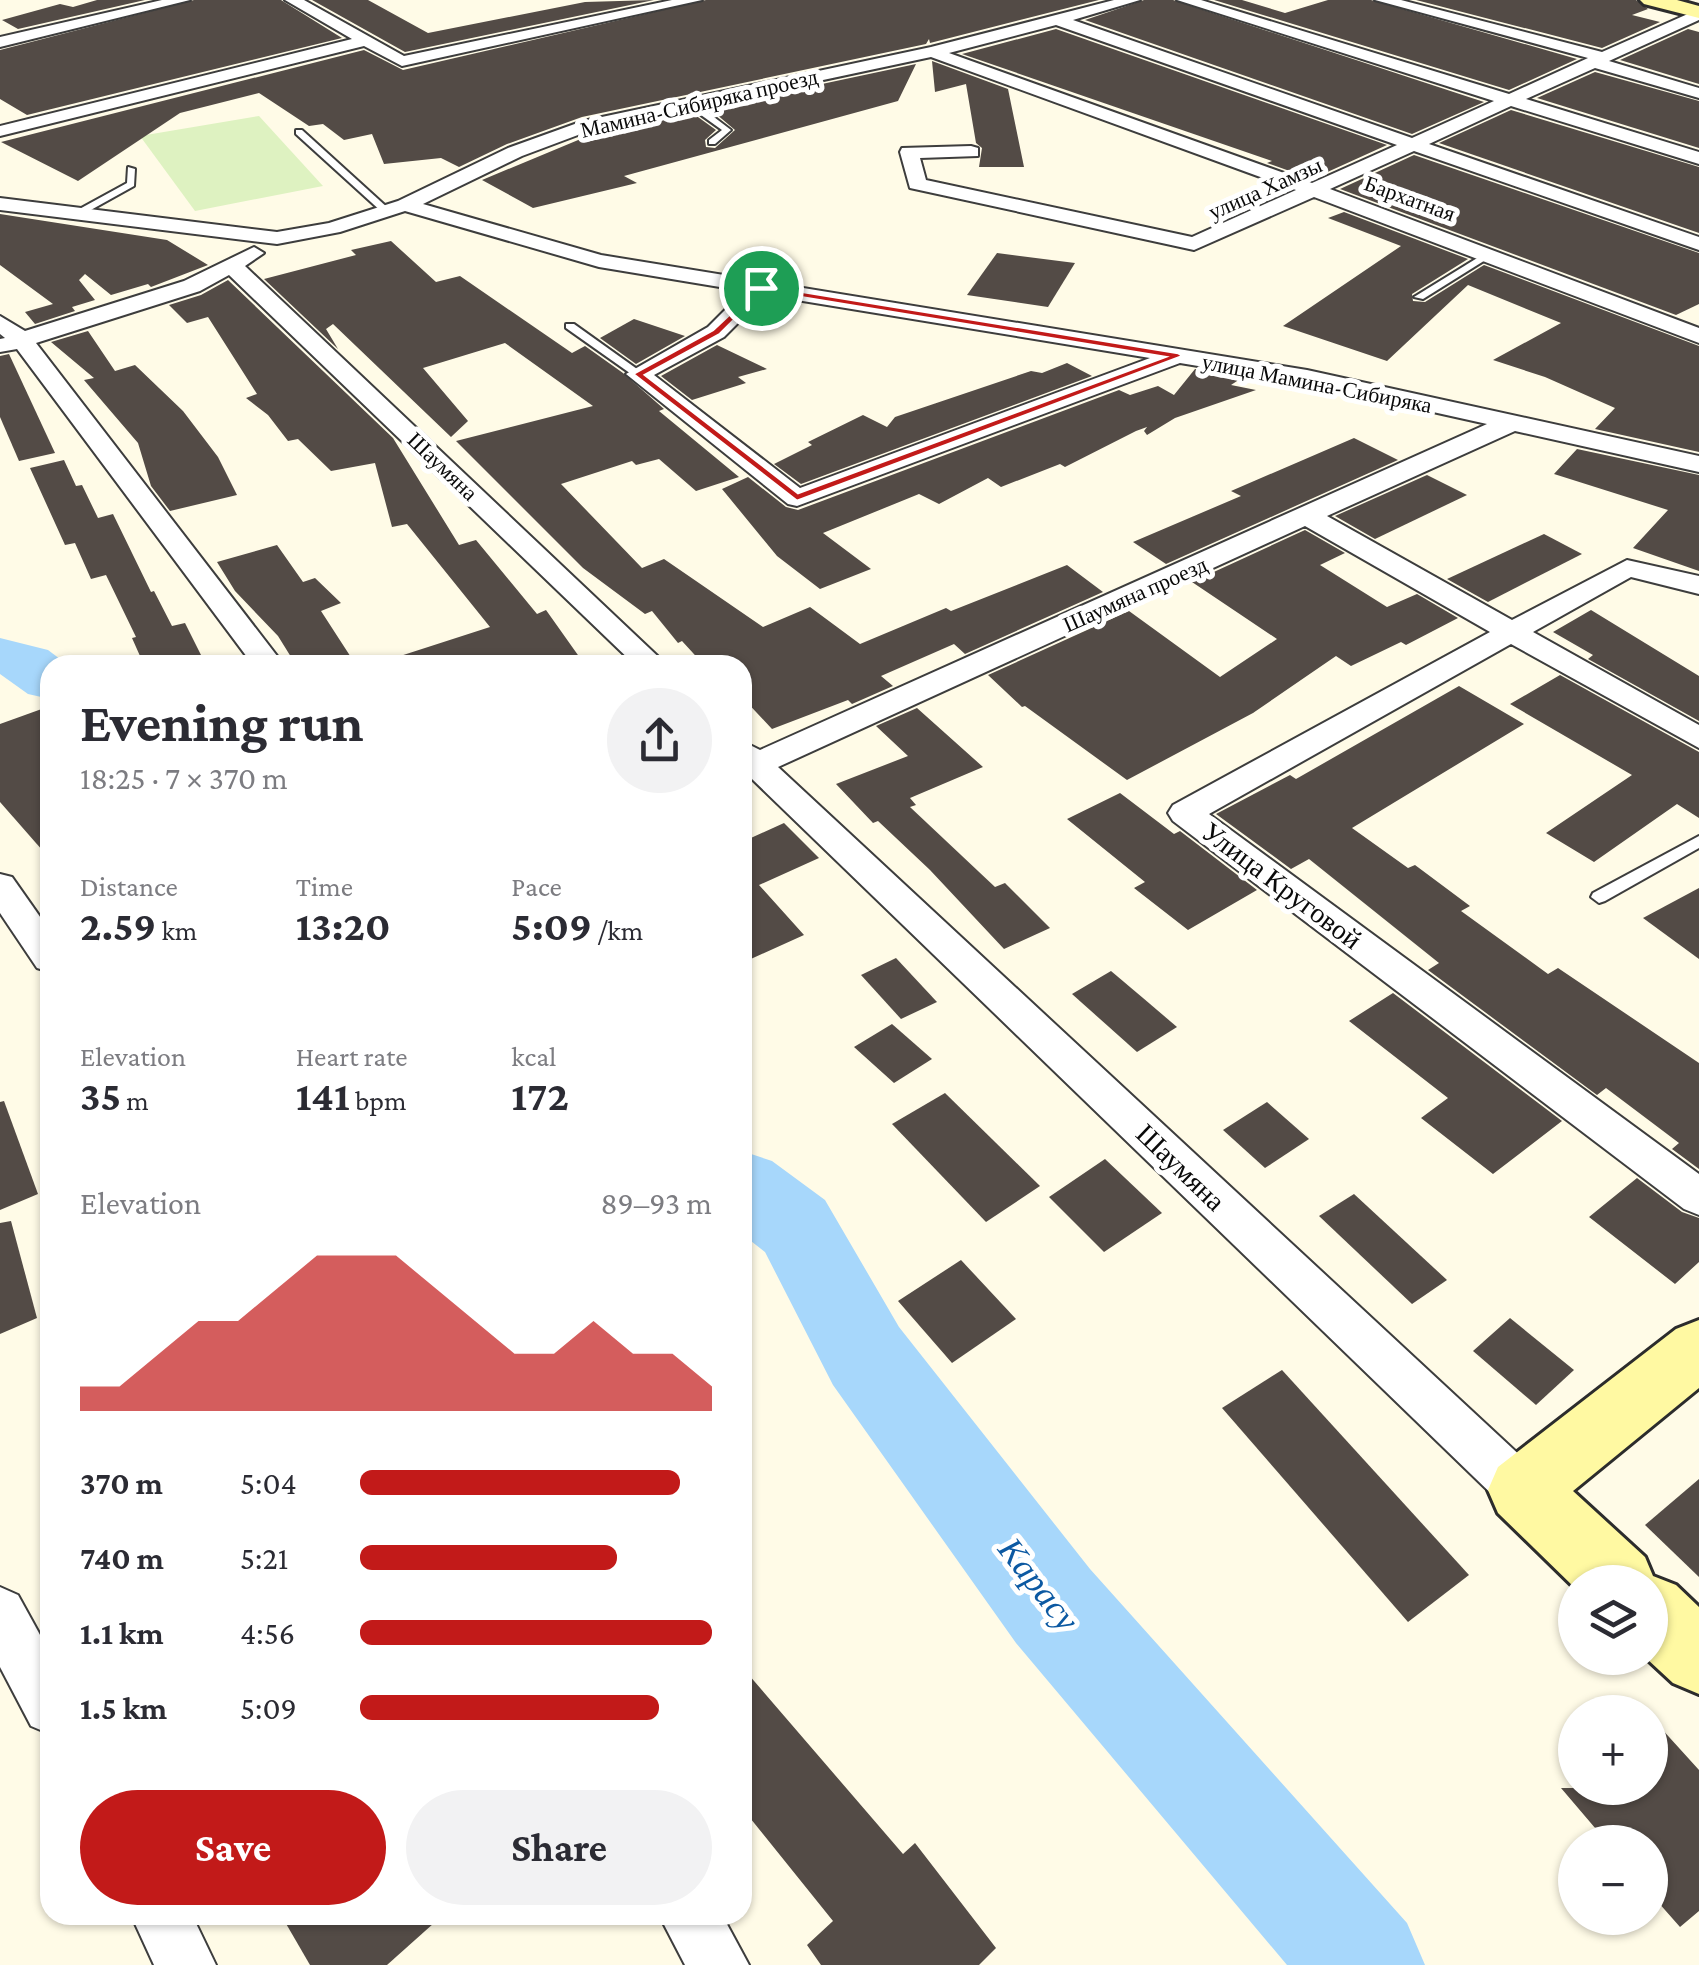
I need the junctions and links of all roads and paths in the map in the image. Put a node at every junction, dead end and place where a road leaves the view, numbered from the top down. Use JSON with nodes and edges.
{"nodes":[{"id":1,"x":182,"y":0,"type":"edge"},
{"id":2,"x":293,"y":0,"type":"edge"},
{"id":3,"x":694,"y":0,"type":"edge"},
{"id":4,"x":1132,"y":0,"type":"edge"},
{"id":5,"x":1186,"y":0,"type":"edge"},
{"id":6,"x":1384,"y":0,"type":"edge"},
{"id":7,"x":1651,"y":0,"type":"edge"},
{"id":8,"x":1699,"y":13,"type":"edge"},
{"id":9,"x":1055,"y":20,"type":"junction"},
{"id":10,"x":0,"y":42,"type":"edge"},
{"id":11,"x":361,"y":42,"type":"junction"},
{"id":12,"x":932,"y":52,"type":"junction"},
{"id":13,"x":1598,"y":60,"type":"junction"},
{"id":14,"x":1699,"y":93,"type":"edge"},
{"id":15,"x":1513,"y":98,"type":"junction"},
{"id":16,"x":690,"y":103,"type":"junction"},
{"id":17,"x":0,"y":131,"type":"edge"},
{"id":18,"x":299,"y":132,"type":"dead end"},
{"id":19,"x":712,"y":142,"type":"dead end"},
{"id":20,"x":1418,"y":144,"type":"junction"},
{"id":21,"x":971,"y":152,"type":"dead end"},
{"id":22,"x":1699,"y":158,"type":"edge"},
{"id":23,"x":131,"y":169,"type":"dead end"},
{"id":24,"x":1315,"y":190,"type":"junction"},
{"id":25,"x":0,"y":204,"type":"edge"},
{"id":26,"x":395,"y":208,"type":"junction"},
{"id":27,"x":77,"y":214,"type":"junction"},
{"id":28,"x":277,"y":238,"type":"junction"},
{"id":29,"x":1699,"y":244,"type":"edge"},
{"id":30,"x":1490,"y":254,"type":"junction"},
{"id":31,"x":233,"y":267,"type":"junction"},
{"id":32,"x":761,"y":288,"type":"junction"},
{"id":33,"x":1418,"y":297,"type":"dead end"},
{"id":34,"x":570,"y":326,"type":"dead end"},
{"id":35,"x":7,"y":336,"type":"edge"},
{"id":36,"x":1699,"y":336,"type":"edge"},
{"id":37,"x":1178,"y":356,"type":"junction"},
{"id":38,"x":638,"y":374,"type":"junction"},
{"id":39,"x":1512,"y":422,"type":"junction"},
{"id":40,"x":1699,"y":464,"type":"edge"},
{"id":41,"x":1306,"y":516,"type":"junction"},
{"id":42,"x":1699,"y":585,"type":"edge"},
{"id":43,"x":1510,"y":630,"type":"junction"},
{"id":44,"x":260,"y":655,"type":"edge"},
{"id":45,"x":641,"y":655,"type":"edge"},
{"id":46,"x":1699,"y":738,"type":"edge"},
{"id":47,"x":752,"y":761,"type":"edge"},
{"id":48,"x":752,"y":767,"type":"edge"},
{"id":49,"x":1699,"y":841,"type":"edge"},
{"id":50,"x":0,"y":886,"type":"edge"},
{"id":51,"x":1599,"y":896,"type":"dead end"},
{"id":52,"x":40,"y":945,"type":"edge"},
{"id":53,"x":1699,"y":1197,"type":"edge"},
{"id":54,"x":1699,"y":1349,"type":"edge"},
{"id":55,"x":1522,"y":1490,"type":"junction"},
{"id":56,"x":1602,"y":1565,"type":"edge"},
{"id":57,"x":0,"y":1613,"type":"edge"},
{"id":58,"x":1668,"y":1628,"type":"edge"},
{"id":59,"x":1699,"y":1657,"type":"edge"},
{"id":60,"x":40,"y":1688,"type":"edge"},
{"id":61,"x":165,"y":1925,"type":"edge"},
{"id":62,"x":694,"y":1925,"type":"edge"},
{"id":63,"x":186,"y":1965,"type":"edge"},
{"id":64,"x":719,"y":1965,"type":"edge"}],
"edges":[{"from":1,"to":10,"type":"street"},
{"from":2,"to":11,"type":"street"},
{"from":3,"to":11,"type":"street"},
{"from":4,"to":9,"type":"street","name":"Мамина-Сибиряка проезд"},
{"from":5,"to":15,"type":"street"},
{"from":6,"to":13,"type":"street"},
{"from":7,"to":8,"type":"street"},
{"from":8,"to":13,"type":"street","name":"улица Хамзы"},
{"from":9,"to":12,"type":"street","name":"Мамина-Сибиряка проезд"},
{"from":9,"to":20,"type":"street"},
{"from":11,"to":17,"type":"street"},
{"from":12,"to":16,"type":"street","name":"Мамина-Сибиряка проезд"},
{"from":12,"to":24,"type":"street","name":"Бархатная"},
{"from":13,"to":14,"type":"street"},
{"from":13,"to":15,"type":"street","name":"улица Хамзы"},
{"from":15,"to":20,"type":"street","name":"улица Хамзы"},
{"from":15,"to":22,"type":"street"},
{"from":16,"to":19,"type":"lane"},
{"from":16,"to":26,"type":"street","name":"Мамина-Сибиряка проезд"},
{"from":18,"to":26,"type":"lane"},
{"from":20,"to":24,"type":"street","name":"улица Хамзы"},
{"from":20,"to":29,"type":"street"},
{"from":21,"to":24,"type":"street","name":"улица Хамзы"},
{"from":23,"to":27,"type":"lane"},
{"from":24,"to":30,"type":"street","name":"Бархатная"},
{"from":25,"to":27,"type":"street"},
{"from":26,"to":28,"type":"street","name":"Мамина-Сибиряка проезд"},
{"from":26,"to":32,"type":"street","name":"улица Мамина-Сибиряка"},
{"from":27,"to":28,"type":"street"},
{"from":28,"to":31,"type":"street"},
{"from":30,"to":33,"type":"lane"},
{"from":30,"to":36,"type":"street","name":"Бархатная"},
{"from":31,"to":35,"type":"street"},
{"from":31,"to":45,"type":"street","name":"Шаумяна"},
{"from":32,"to":37,"type":"street","name":"улица Мамина-Сибиряка"},
{"from":32,"to":38,"type":"street"},
{"from":34,"to":38,"type":"lane"},
{"from":35,"to":44,"type":"street"},
{"from":37,"to":38,"type":"street"},
{"from":37,"to":39,"type":"street","name":"улица Мамина-Сибиряка"},
{"from":39,"to":40,"type":"street","name":"улица Мамина-Сибиряка"},
{"from":39,"to":41,"type":"street","name":"Шаумяна проезд"},
{"from":41,"to":43,"type":"street"},
{"from":41,"to":47,"type":"street","name":"Шаумяна проезд"},
{"from":42,"to":43,"type":"street","name":"Улица Круговой"},
{"from":43,"to":46,"type":"street"},
{"from":43,"to":53,"type":"street","name":"Улица Круговой"},
{"from":48,"to":55,"type":"street","name":"Шаумяна"},
{"from":49,"to":51,"type":"lane"},
{"from":50,"to":52,"type":"street"},
{"from":54,"to":55,"type":"street"},
{"from":55,"to":56,"type":"street","name":"Шаумяна"},
{"from":57,"to":60,"type":"street"},
{"from":58,"to":59,"type":"street"},
{"from":61,"to":63,"type":"street"},
{"from":62,"to":64,"type":"street"}]}
